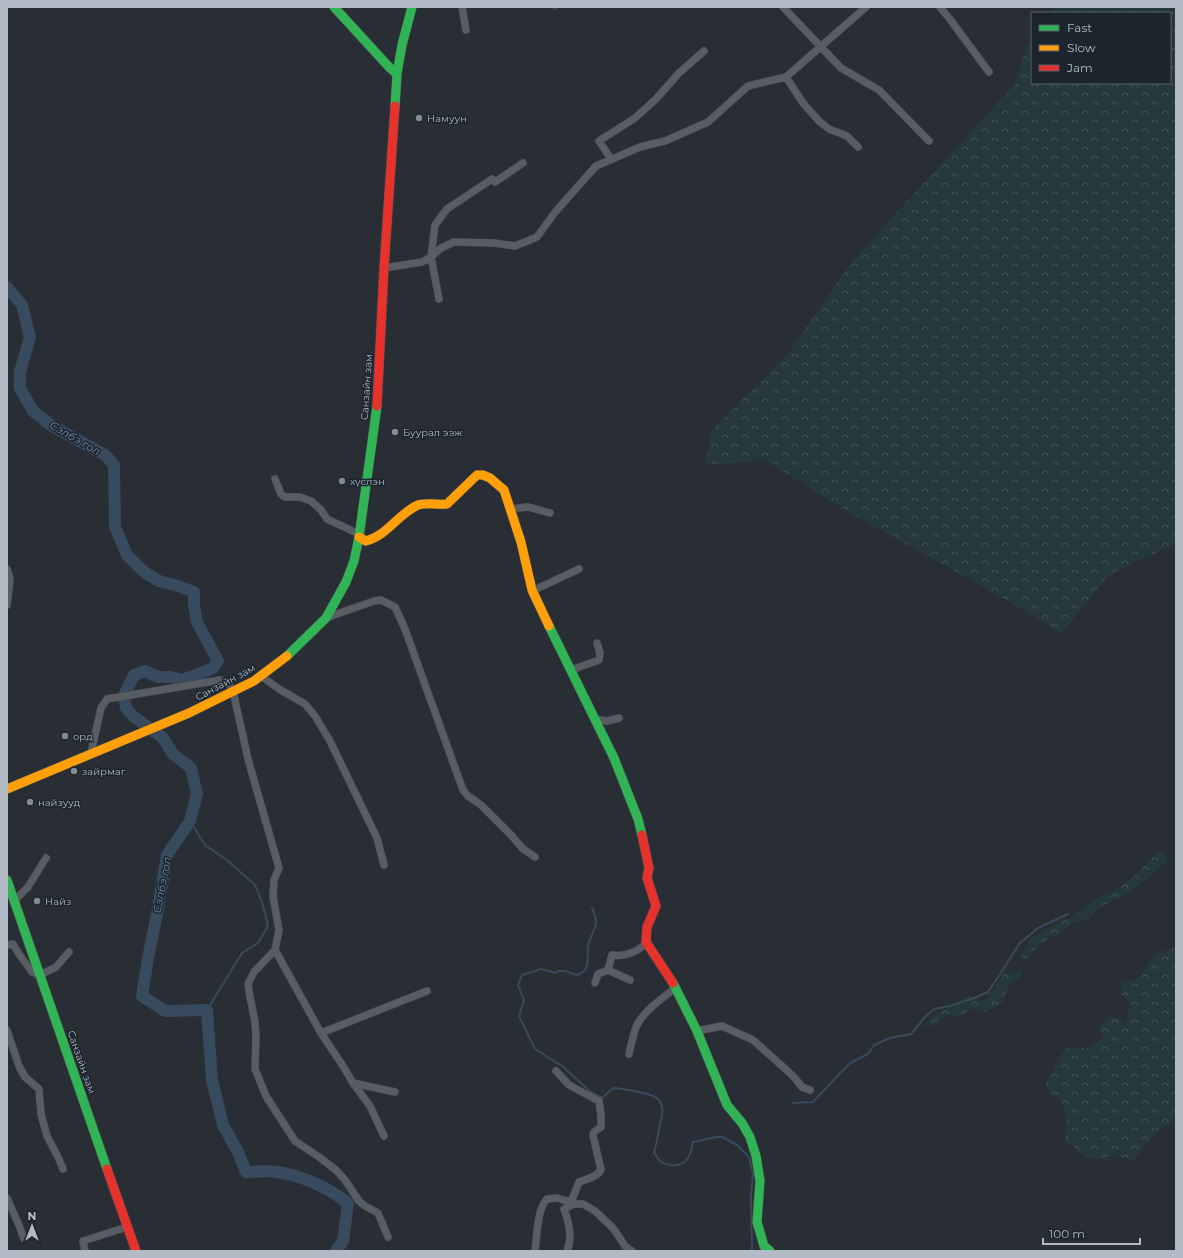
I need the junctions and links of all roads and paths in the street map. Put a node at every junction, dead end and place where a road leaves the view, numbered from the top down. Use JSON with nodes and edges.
{"nodes":[{"id":1,"x":334,"y":7,"type":"edge"},
{"id":2,"x":412,"y":7,"type":"edge"},
{"id":3,"x":462,"y":7,"type":"edge"},
{"id":4,"x":783,"y":7,"type":"edge"},
{"id":5,"x":866,"y":7,"type":"edge"},
{"id":6,"x":940,"y":7,"type":"edge"},
{"id":7,"x":466,"y":30,"type":"dead end"},
{"id":8,"x":820,"y":48,"type":"junction"},
{"id":9,"x":704,"y":51,"type":"dead end"},
{"id":10,"x":989,"y":72,"type":"dead end"},
{"id":11,"x":397,"y":74,"type":"junction"},
{"id":12,"x":786,"y":78,"type":"junction"},
{"id":13,"x":929,"y":141,"type":"dead end"},
{"id":14,"x":858,"y":147,"type":"dead end"},
{"id":15,"x":611,"y":159,"type":"junction"},
{"id":16,"x":523,"y":164,"type":"dead end"},
{"id":17,"x":431,"y":257,"type":"junction"},
{"id":18,"x":384,"y":268,"type":"junction"},
{"id":19,"x":439,"y":299,"type":"dead end"},
{"id":20,"x":275,"y":479,"type":"dead end"},
{"id":21,"x":510,"y":509,"type":"junction"},
{"id":22,"x":550,"y":513,"type":"dead end"},
{"id":23,"x":359,"y":535,"type":"junction"},
{"id":24,"x":7,"y":569,"type":"edge"},
{"id":25,"x":579,"y":569,"type":"dead end"},
{"id":26,"x":532,"y":591,"type":"junction"},
{"id":27,"x":7,"y":605,"type":"edge"},
{"id":28,"x":326,"y":618,"type":"junction"},
{"id":29,"x":597,"y":643,"type":"dead end"},
{"id":30,"x":571,"y":670,"type":"junction"},
{"id":31,"x":261,"y":676,"type":"junction"},
{"id":32,"x":233,"y":691,"type":"junction"},
{"id":33,"x":619,"y":718,"type":"dead end"},
{"id":34,"x":595,"y":719,"type":"junction"},
{"id":35,"x":91,"y":753,"type":"junction"},
{"id":36,"x":7,"y":788,"type":"edge"},
{"id":37,"x":535,"y":857,"type":"dead end"},
{"id":38,"x":46,"y":858,"type":"dead end"},
{"id":39,"x":384,"y":865,"type":"dead end"},
{"id":40,"x":7,"y":880,"type":"edge"},
{"id":41,"x":14,"y":901,"type":"junction"},
{"id":42,"x":646,"y":942,"type":"junction"},
{"id":43,"x":7,"y":945,"type":"edge"},
{"id":44,"x":275,"y":950,"type":"junction"},
{"id":45,"x":69,"y":952,"type":"dead end"},
{"id":46,"x":608,"y":970,"type":"junction"},
{"id":47,"x":40,"y":975,"type":"junction"},
{"id":48,"x":630,"y":980,"type":"dead end"},
{"id":49,"x":595,"y":983,"type":"dead end"},
{"id":50,"x":675,"y":988,"type":"junction"},
{"id":51,"x":427,"y":991,"type":"dead end"},
{"id":52,"x":7,"y":1030,"type":"edge"},
{"id":53,"x":697,"y":1031,"type":"junction"},
{"id":54,"x":321,"y":1033,"type":"junction"},
{"id":55,"x":629,"y":1054,"type":"dead end"},
{"id":56,"x":556,"y":1071,"type":"dead end"},
{"id":57,"x":353,"y":1083,"type":"junction"},
{"id":58,"x":810,"y":1090,"type":"dead end"},
{"id":59,"x":395,"y":1092,"type":"dead end"},
{"id":60,"x":384,"y":1136,"type":"dead end"},
{"id":61,"x":63,"y":1169,"type":"dead end"},
{"id":62,"x":7,"y":1198,"type":"edge"},
{"id":63,"x":127,"y":1227,"type":"junction"},
{"id":64,"x":388,"y":1238,"type":"dead end"},
{"id":65,"x":24,"y":1239,"type":"dead end"},
{"id":66,"x":85,"y":1251,"type":"edge"},
{"id":67,"x":136,"y":1251,"type":"edge"},
{"id":68,"x":535,"y":1251,"type":"edge"},
{"id":69,"x":566,"y":1251,"type":"edge"},
{"id":70,"x":632,"y":1251,"type":"edge"},
{"id":71,"x":770,"y":1251,"type":"edge"}],
"edges":[{"from":1,"to":11,"type":"main road"},
{"from":2,"to":11,"type":"main road","name":"Санзайн зам"},
{"from":3,"to":7,"type":"street"},
{"from":4,"to":8,"type":"street"},
{"from":5,"to":8,"type":"street"},
{"from":6,"to":10,"type":"street"},
{"from":8,"to":12,"type":"street"},
{"from":8,"to":13,"type":"street"},
{"from":9,"to":15,"type":"street"},
{"from":11,"to":18,"type":"main road","name":"Санзайн зам"},
{"from":12,"to":14,"type":"street"},
{"from":12,"to":15,"type":"street"},
{"from":15,"to":17,"type":"street"},
{"from":16,"to":17,"type":"street"},
{"from":17,"to":18,"type":"street"},
{"from":17,"to":19,"type":"street"},
{"from":18,"to":23,"type":"main road","name":"Санзайн зам"},
{"from":20,"to":23,"type":"street"},
{"from":21,"to":22,"type":"street"},
{"from":21,"to":23,"type":"main road"},
{"from":21,"to":26,"type":"main road"},
{"from":23,"to":28,"type":"main road","name":"Санзайн зам"},
{"from":24,"to":27,"type":"street"},
{"from":25,"to":26,"type":"street"},
{"from":26,"to":30,"type":"main road"},
{"from":28,"to":31,"type":"main road","name":"Санзайн зам"},
{"from":28,"to":37,"type":"street"},
{"from":29,"to":30,"type":"street"},
{"from":30,"to":34,"type":"main road"},
{"from":31,"to":32,"type":"main road","name":"Санзайн зам"},
{"from":31,"to":39,"type":"street"},
{"from":32,"to":35,"type":"main road","name":"Санзайн зам"},
{"from":32,"to":35,"type":"street"},
{"from":32,"to":44,"type":"street"},
{"from":33,"to":34,"type":"street"},
{"from":34,"to":42,"type":"main road"},
{"from":35,"to":36,"type":"main road"},
{"from":38,"to":41,"type":"street"},
{"from":40,"to":41,"type":"main road","name":"Санзайн зам"},
{"from":41,"to":47,"type":"main road","name":"Санзайн зам"},
{"from":42,"to":46,"type":"street"},
{"from":42,"to":50,"type":"main road"},
{"from":43,"to":47,"type":"street"},
{"from":44,"to":54,"type":"street"},
{"from":44,"to":64,"type":"street"},
{"from":45,"to":47,"type":"street"},
{"from":46,"to":48,"type":"street"},
{"from":46,"to":49,"type":"street"},
{"from":47,"to":63,"type":"main road","name":"Санзайн зам"},
{"from":50,"to":53,"type":"main road"},
{"from":50,"to":55,"type":"street"},
{"from":51,"to":54,"type":"street"},
{"from":52,"to":61,"type":"street"},
{"from":53,"to":58,"type":"street"},
{"from":53,"to":71,"type":"main road"},
{"from":54,"to":57,"type":"street"},
{"from":56,"to":68,"type":"street"},
{"from":57,"to":59,"type":"street"},
{"from":57,"to":60,"type":"street"},
{"from":62,"to":65,"type":"street"},
{"from":63,"to":66,"type":"street"},
{"from":63,"to":67,"type":"main road","name":"Санзайн зам"},
{"from":69,"to":70,"type":"street"}]}
